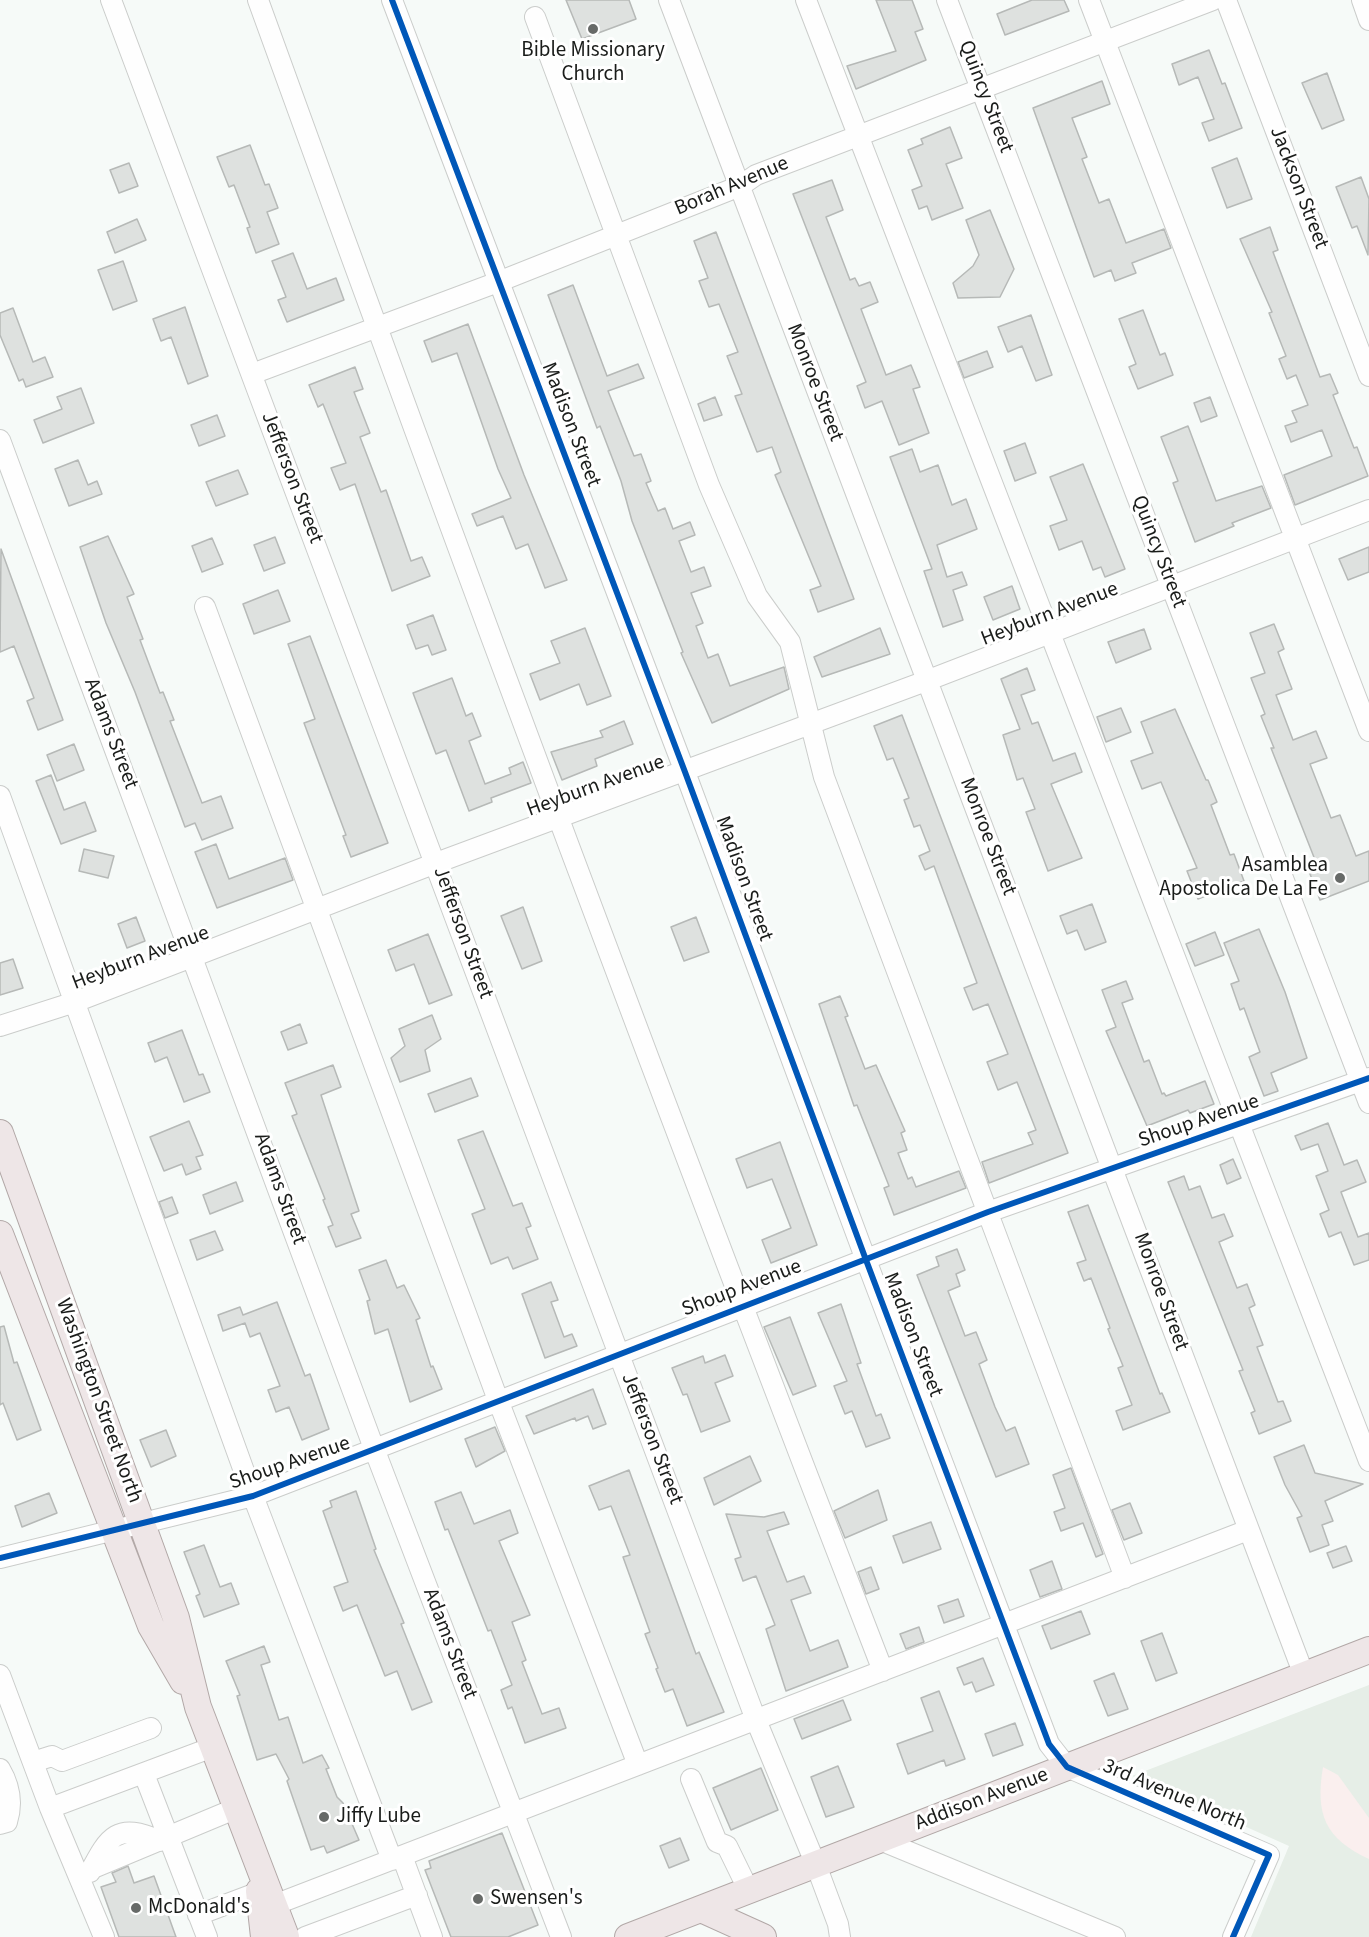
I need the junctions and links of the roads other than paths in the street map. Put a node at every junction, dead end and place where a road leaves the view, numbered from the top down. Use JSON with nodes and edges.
{"nodes":[{"id":1,"x":111,"y":0,"type":"edge"},
{"id":2,"x":258,"y":0,"type":"edge"},
{"id":3,"x":392,"y":0,"type":"edge"},
{"id":4,"x":669,"y":0,"type":"edge"},
{"id":5,"x":806,"y":0,"type":"edge"},
{"id":6,"x":947,"y":0,"type":"edge"},
{"id":7,"x":1089,"y":0,"type":"edge"},
{"id":8,"x":1213,"y":0,"type":"edge"},
{"id":9,"x":1226,"y":0,"type":"edge"},
{"id":10,"x":1362,"y":0,"type":"edge"},
{"id":11,"x":535,"y":17,"type":"dead end"},
{"id":12,"x":1369,"y":20,"type":"edge"},
{"id":13,"x":1105,"y":42,"type":"junction"},
{"id":14,"x":982,"y":89,"type":"junction"},
{"id":15,"x":858,"y":136,"type":"junction"},
{"id":16,"x":740,"y":186,"type":"junction"},
{"id":17,"x":614,"y":236,"type":"junction"},
{"id":18,"x":498,"y":282,"type":"junction"},
{"id":19,"x":376,"y":327,"type":"junction"},
{"id":20,"x":252,"y":374,"type":"junction"},
{"id":21,"x":1369,"y":376,"type":"edge"},
{"id":22,"x":0,"y":440,"type":"edge"},
{"id":23,"x":1369,"y":510,"type":"edge"},
{"id":24,"x":1297,"y":538,"type":"junction"},
{"id":25,"x":1171,"y":585,"type":"junction"},
{"id":26,"x":205,"y":607,"type":"dead end"},
{"id":27,"x":1049,"y":633,"type":"junction"},
{"id":28,"x":926,"y":681,"type":"junction"},
{"id":29,"x":812,"y":724,"type":"junction"},
{"id":30,"x":1369,"y":731,"type":"edge"},
{"id":31,"x":685,"y":772,"type":"junction"},
{"id":32,"x":0,"y":796,"type":"edge"},
{"id":33,"x":558,"y":818,"type":"junction"},
{"id":34,"x":436,"y":863,"type":"junction"},
{"id":35,"x":316,"y":909,"type":"junction"},
{"id":36,"x":194,"y":957,"type":"junction"},
{"id":37,"x":75,"y":1002,"type":"junction"},
{"id":38,"x":0,"y":1026,"type":"edge"},
{"id":39,"x":1365,"y":1080,"type":"edge"},
{"id":40,"x":1369,"y":1103,"type":"edge"},
{"id":41,"x":1239,"y":1126,"type":"junction"},
{"id":42,"x":0,"y":1133,"type":"edge"},
{"id":43,"x":1113,"y":1168,"type":"junction"},
{"id":44,"x":988,"y":1212,"type":"junction"},
{"id":45,"x":0,"y":1234,"type":"edge"},
{"id":46,"x":866,"y":1260,"type":"junction"},
{"id":47,"x":742,"y":1307,"type":"junction"},
{"id":48,"x":619,"y":1354,"type":"junction"},
{"id":49,"x":498,"y":1400,"type":"junction"},
{"id":50,"x":375,"y":1451,"type":"junction"},
{"id":51,"x":1369,"y":1461,"type":"edge"},
{"id":52,"x":253,"y":1496,"type":"junction"},
{"id":53,"x":128,"y":1527,"type":"junction"},
{"id":54,"x":1248,"y":1530,"type":"junction"},
{"id":55,"x":0,"y":1558,"type":"edge"},
{"id":56,"x":1125,"y":1578,"type":"junction"},
{"id":57,"x":1005,"y":1624,"type":"junction"},
{"id":58,"x":1369,"y":1650,"type":"edge"},
{"id":59,"x":882,"y":1671,"type":"junction"},
{"id":60,"x":0,"y":1675,"type":"edge"},
{"id":61,"x":1304,"y":1675,"type":"junction"},
{"id":62,"x":756,"y":1720,"type":"junction"},
{"id":63,"x":151,"y":1728,"type":"dead end"},
{"id":64,"x":213,"y":1747,"type":"junction"},
{"id":65,"x":33,"y":1762,"type":"junction"},
{"id":66,"x":638,"y":1765,"type":"junction"},
{"id":67,"x":1067,"y":1767,"type":"junction"},
{"id":68,"x":0,"y":1769,"type":"edge"},
{"id":69,"x":144,"y":1774,"type":"junction"},
{"id":70,"x":691,"y":1779,"type":"dead end"},
{"id":71,"x":50,"y":1808,"type":"junction"},
{"id":72,"x":237,"y":1808,"type":"junction"},
{"id":73,"x":513,"y":1813,"type":"junction"},
{"id":74,"x":0,"y":1824,"type":"edge"},
{"id":75,"x":164,"y":1838,"type":"junction"},
{"id":76,"x":880,"y":1840,"type":"junction"},
{"id":77,"x":397,"y":1858,"type":"junction"},
{"id":78,"x":816,"y":1865,"type":"junction"},
{"id":79,"x":84,"y":1885,"type":"junction"},
{"id":80,"x":265,"y":1891,"type":"junction"},
{"id":81,"x":749,"y":1891,"type":"junction"},
{"id":82,"x":417,"y":1895,"type":"junction"},
{"id":83,"x":701,"y":1909,"type":"junction"},
{"id":84,"x":198,"y":1915,"type":"junction"},
{"id":85,"x":335,"y":1932,"type":"edge"},
{"id":86,"x":104,"y":1937,"type":"edge"},
{"id":87,"x":207,"y":1937,"type":"edge"},
{"id":88,"x":264,"y":1937,"type":"edge"},
{"id":89,"x":286,"y":1937,"type":"edge"},
{"id":90,"x":305,"y":1937,"type":"edge"},
{"id":91,"x":432,"y":1937,"type":"edge"},
{"id":92,"x":561,"y":1937,"type":"edge"},
{"id":93,"x":628,"y":1937,"type":"edge"},
{"id":94,"x":763,"y":1937,"type":"edge"},
{"id":95,"x":840,"y":1937,"type":"edge"},
{"id":96,"x":1115,"y":1937,"type":"edge"},
{"id":97,"x":1233,"y":1937,"type":"edge"}],
"edges":[{"from":1,"to":20,"type":"street","name":"Jefferson Street"},
{"from":2,"to":19,"type":"street"},
{"from":3,"to":18,"type":"street","name":"Madison Street"},
{"from":4,"to":16,"type":"street","name":"Monroe Street"},
{"from":5,"to":15,"type":"street"},
{"from":6,"to":14,"type":"street","name":"Quincy Street"},
{"from":7,"to":13,"type":"street"},
{"from":8,"to":13,"type":"street","name":"Borah Avenue"},
{"from":9,"to":21,"type":"street","name":"Jackson Street"},
{"from":10,"to":12,"type":"street"},
{"from":11,"to":17,"type":"street"},
{"from":13,"to":14,"type":"street","name":"Borah Avenue"},
{"from":13,"to":24,"type":"street"},
{"from":14,"to":15,"type":"street","name":"Borah Avenue"},
{"from":14,"to":25,"type":"street","name":"Quincy Street"},
{"from":15,"to":16,"type":"street","name":"Borah Avenue"},
{"from":15,"to":27,"type":"street"},
{"from":16,"to":17,"type":"street","name":"Borah Avenue"},
{"from":16,"to":28,"type":"street","name":"Monroe Street"},
{"from":17,"to":18,"type":"street","name":"Borah Avenue"},
{"from":17,"to":29,"type":"street"},
{"from":18,"to":19,"type":"street","name":"Borah Avenue"},
{"from":18,"to":31,"type":"street","name":"Madison Street"},
{"from":19,"to":20,"type":"street","name":"Borah Avenue"},
{"from":19,"to":33,"type":"street"},
{"from":20,"to":34,"type":"street","name":"Jefferson Street"},
{"from":22,"to":36,"type":"street","name":"Adams Street"},
{"from":23,"to":24,"type":"street","name":"Heyburn Avenue"},
{"from":24,"to":25,"type":"street","name":"Heyburn Avenue"},
{"from":24,"to":30,"type":"street"},
{"from":25,"to":27,"type":"street","name":"Heyburn Avenue"},
{"from":25,"to":39,"type":"street","name":"Quincy Street"},
{"from":26,"to":35,"type":"street"},
{"from":27,"to":28,"type":"street","name":"Heyburn Avenue"},
{"from":27,"to":41,"type":"street"},
{"from":28,"to":29,"type":"street","name":"Heyburn Avenue"},
{"from":28,"to":43,"type":"street","name":"Monroe Street"},
{"from":29,"to":31,"type":"street","name":"Heyburn Avenue"},
{"from":29,"to":44,"type":"street"},
{"from":31,"to":33,"type":"street","name":"Heyburn Avenue"},
{"from":31,"to":46,"type":"street","name":"Madison Street"},
{"from":32,"to":37,"type":"street"},
{"from":33,"to":34,"type":"street","name":"Heyburn Avenue"},
{"from":33,"to":47,"type":"street"},
{"from":34,"to":35,"type":"street","name":"Heyburn Avenue"},
{"from":34,"to":48,"type":"street","name":"Jefferson Street"},
{"from":35,"to":36,"type":"street","name":"Heyburn Avenue"},
{"from":35,"to":49,"type":"street"},
{"from":36,"to":37,"type":"street","name":"Heyburn Avenue"},
{"from":36,"to":50,"type":"street","name":"Adams Street"},
{"from":37,"to":38,"type":"street","name":"Heyburn Avenue"},
{"from":37,"to":52,"type":"street"},
{"from":39,"to":40,"type":"street","name":"Quincy Street"},
{"from":39,"to":41,"type":"street","name":"Shoup Avenue"},
{"from":41,"to":43,"type":"street","name":"Shoup Avenue"},
{"from":41,"to":51,"type":"street"},
{"from":42,"to":53,"type":"main road","name":"Washington Street North"},
{"from":43,"to":44,"type":"street","name":"Shoup Avenue"},
{"from":43,"to":54,"type":"street","name":"Monroe Street"},
{"from":44,"to":46,"type":"street","name":"Shoup Avenue"},
{"from":44,"to":56,"type":"street"},
{"from":45,"to":53,"type":"main road","name":"Washington Street North"},
{"from":46,"to":47,"type":"street","name":"Shoup Avenue"},
{"from":46,"to":57,"type":"street","name":"Madison Street"},
{"from":47,"to":48,"type":"street","name":"Shoup Avenue"},
{"from":47,"to":59,"type":"street"},
{"from":48,"to":49,"type":"street","name":"Shoup Avenue"},
{"from":48,"to":62,"type":"street","name":"Jefferson Street"},
{"from":49,"to":50,"type":"street","name":"Shoup Avenue"},
{"from":49,"to":66,"type":"street"},
{"from":50,"to":52,"type":"street","name":"Shoup Avenue"},
{"from":50,"to":73,"type":"street","name":"Adams Street"},
{"from":52,"to":53,"type":"street","name":"Shoup Avenue"},
{"from":52,"to":77,"type":"street"},
{"from":53,"to":55,"type":"street","name":"Shoup Avenue"},
{"from":53,"to":64,"type":"main road","name":"Washington Street North"},
{"from":54,"to":56,"type":"street"},
{"from":54,"to":61,"type":"street","name":"Monroe Street"},
{"from":56,"to":57,"type":"street"},
{"from":57,"to":59,"type":"street"},
{"from":57,"to":67,"type":"street","name":"Madison Street"},
{"from":58,"to":61,"type":"main road","name":"Addison Avenue"},
{"from":59,"to":62,"type":"street"},
{"from":60,"to":65,"type":"street"},
{"from":61,"to":67,"type":"main road","name":"Addison Avenue"},
{"from":62,"to":66,"type":"street"},
{"from":62,"to":78,"type":"street","name":"Jefferson Street"},
{"from":63,"to":65,"type":"street"},
{"from":64,"to":69,"type":"street"},
{"from":64,"to":72,"type":"main road","name":"Washington Street North"},
{"from":65,"to":71,"type":"street"},
{"from":66,"to":73,"type":"street"},
{"from":67,"to":76,"type":"main road","name":"Addison Avenue"},
{"from":67,"to":97,"type":"street","name":"3rd Avenue North"},
{"from":68,"to":74,"type":"street"},
{"from":69,"to":71,"type":"street"},
{"from":69,"to":75,"type":"street"},
{"from":70,"to":81,"type":"street"},
{"from":71,"to":79,"type":"street"},
{"from":72,"to":75,"type":"street"},
{"from":72,"to":80,"type":"main road","name":"Washington Street North"},
{"from":73,"to":77,"type":"street"},
{"from":73,"to":92,"type":"street","name":"Adams Street"},
{"from":75,"to":79,"type":"street"},
{"from":75,"to":84,"type":"street"},
{"from":76,"to":78,"type":"main road","name":"Addison Avenue"},
{"from":76,"to":96,"type":"street"},
{"from":77,"to":80,"type":"street"},
{"from":77,"to":82,"type":"street"},
{"from":78,"to":81,"type":"main road","name":"Addison Avenue"},
{"from":78,"to":95,"type":"street","name":"Jefferson Street"},
{"from":79,"to":86,"type":"street"},
{"from":80,"to":84,"type":"street"},
{"from":80,"to":88,"type":"main road"},
{"from":80,"to":89,"type":"main road","name":"Washington Street North"},
{"from":81,"to":83,"type":"main road","name":"Addison Avenue"},
{"from":82,"to":85,"type":"street"},
{"from":82,"to":91,"type":"street"},
{"from":83,"to":93,"type":"main road","name":"Addison Avenue"},
{"from":83,"to":94,"type":"main road"},
{"from":84,"to":87,"type":"street"},
{"from":85,"to":90,"type":"street"}]}
